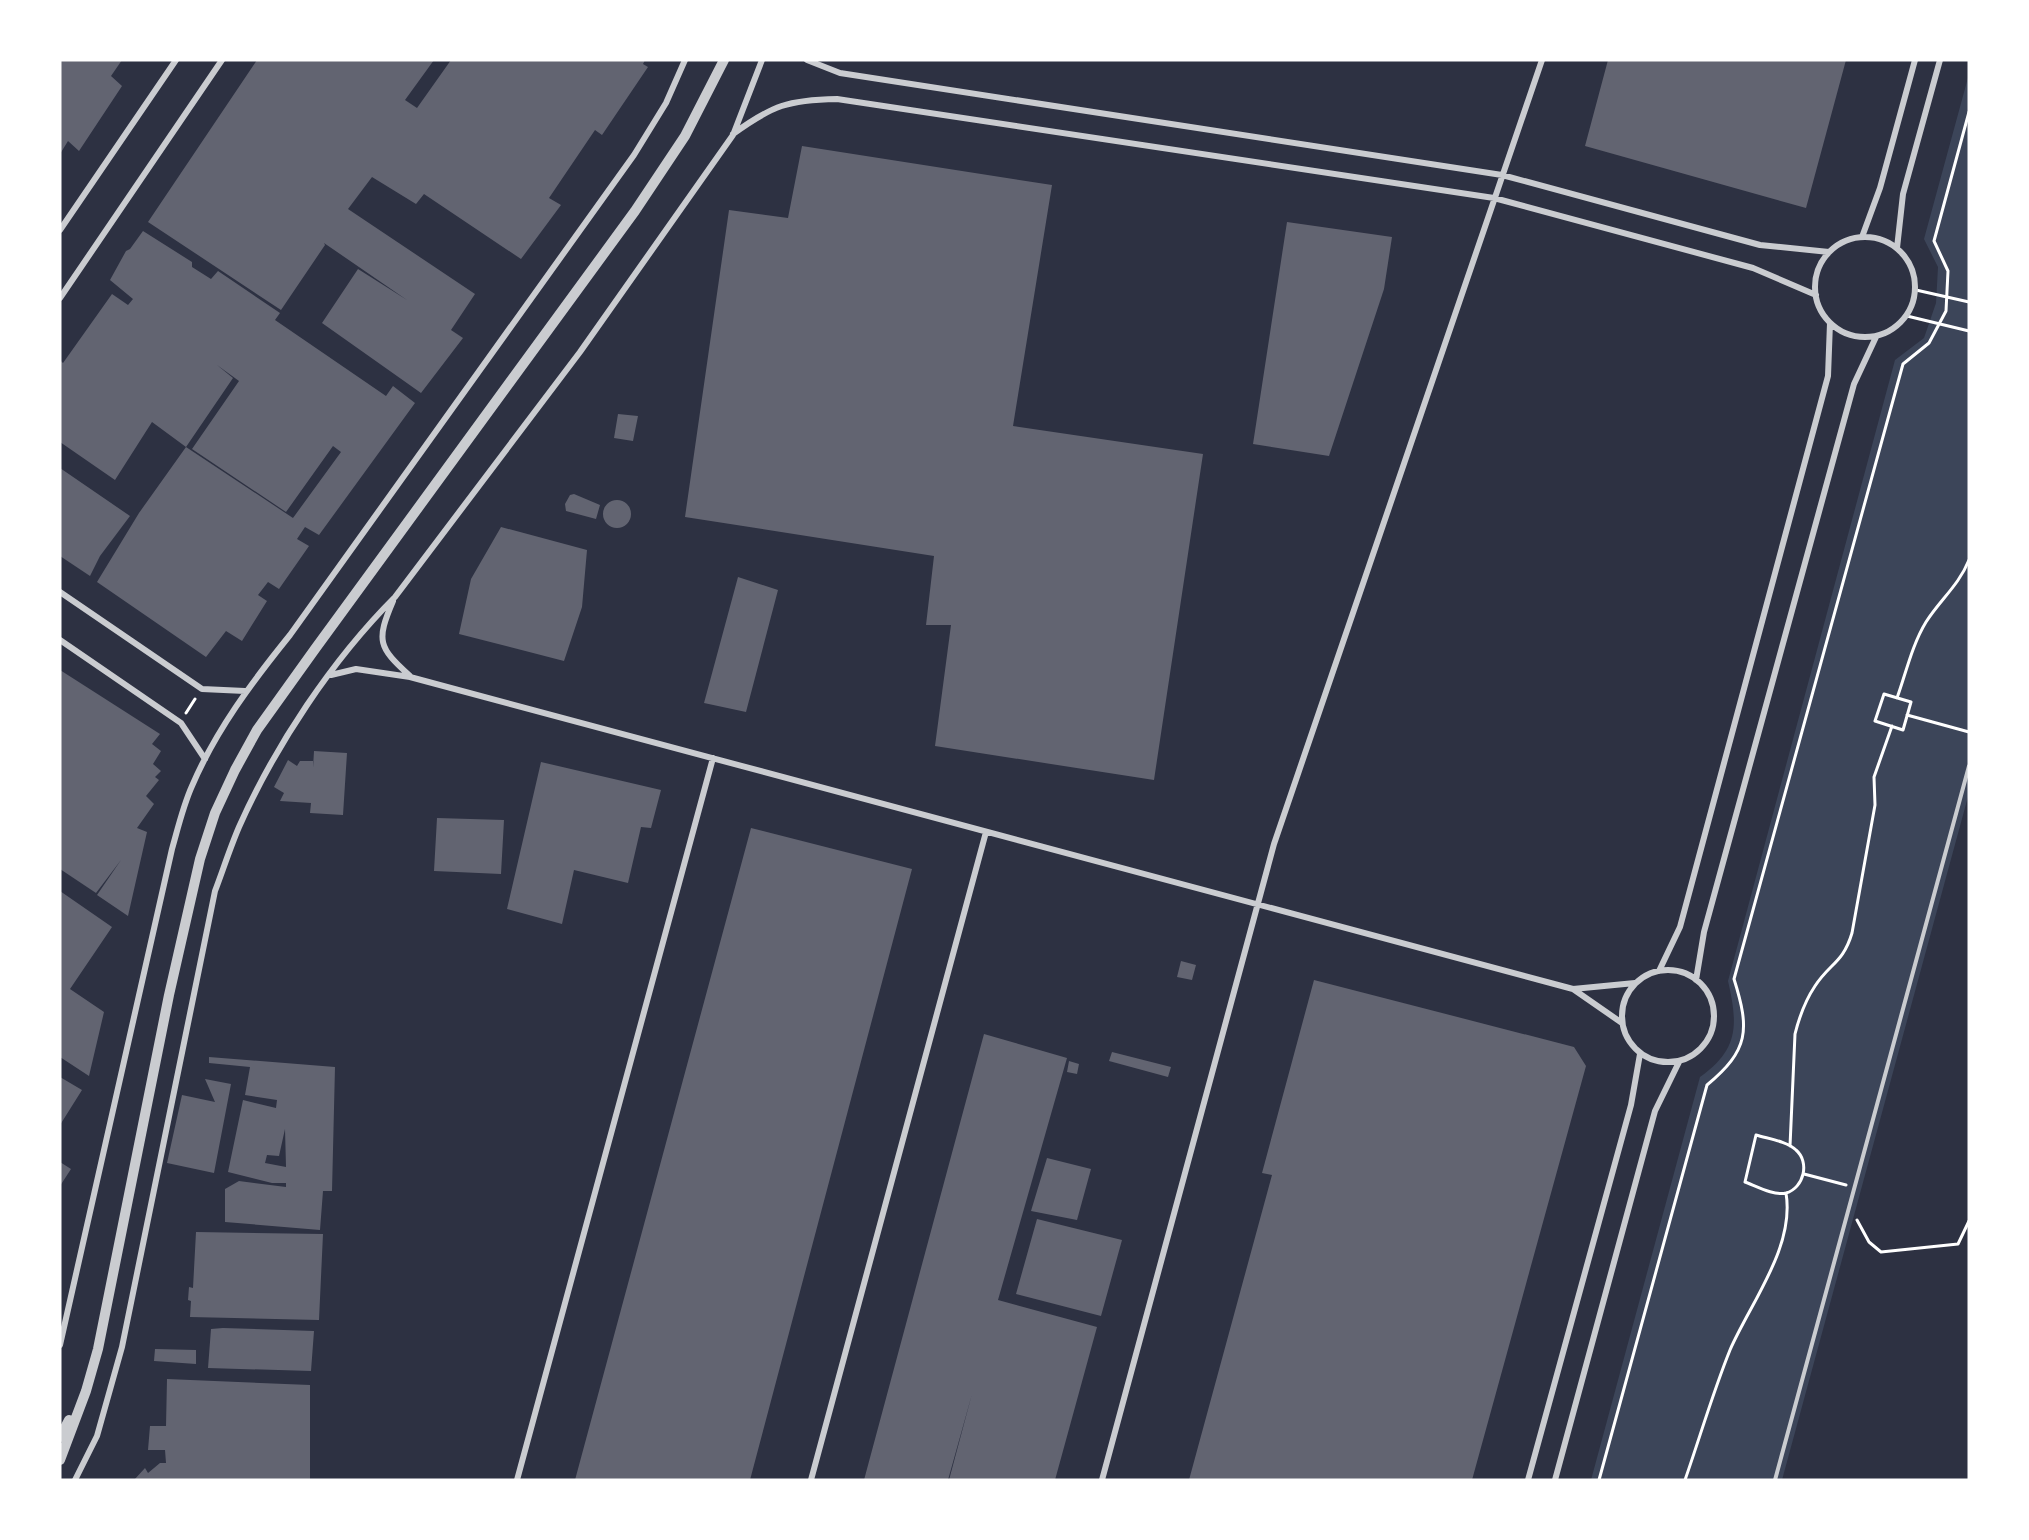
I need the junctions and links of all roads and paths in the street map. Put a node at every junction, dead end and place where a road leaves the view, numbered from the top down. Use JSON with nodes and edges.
{"nodes":[{"id":1,"x":176,"y":60,"type":"edge"},
{"id":2,"x":222,"y":60,"type":"edge"},
{"id":3,"x":685,"y":60,"type":"edge"},
{"id":4,"x":724,"y":60,"type":"edge"},
{"id":5,"x":762,"y":60,"type":"edge"},
{"id":6,"x":807,"y":60,"type":"edge"},
{"id":7,"x":1542,"y":60,"type":"edge"},
{"id":8,"x":1915,"y":60,"type":"edge"},
{"id":9,"x":1940,"y":60,"type":"edge"},
{"id":10,"x":1969,"y":112,"type":"edge"},
{"id":11,"x":733,"y":135,"type":"junction"},
{"id":12,"x":1502,"y":175,"type":"junction"},
{"id":13,"x":1494,"y":198,"type":"junction"},
{"id":14,"x":60,"y":231,"type":"edge"},
{"id":15,"x":1862,"y":237,"type":"junction"},
{"id":16,"x":1897,"y":248,"type":"junction"},
{"id":17,"x":1829,"y":252,"type":"junction"},
{"id":18,"x":1916,"y":290,"type":"junction"},
{"id":19,"x":1816,"y":295,"type":"junction"},
{"id":20,"x":1948,"y":297,"type":"junction"},
{"id":21,"x":60,"y":298,"type":"edge"},
{"id":22,"x":1969,"y":302,"type":"edge"},
{"id":23,"x":1907,"y":316,"type":"junction"},
{"id":24,"x":1830,"y":323,"type":"junction"},
{"id":25,"x":1940,"y":324,"type":"junction"},
{"id":26,"x":1969,"y":331,"type":"edge"},
{"id":27,"x":1876,"y":336,"type":"junction"},
{"id":28,"x":1969,"y":560,"type":"edge"},
{"id":29,"x":60,"y":592,"type":"edge"},
{"id":30,"x":395,"y":597,"type":"junction"},
{"id":31,"x":60,"y":640,"type":"edge"},
{"id":32,"x":330,"y":675,"type":"junction"},
{"id":33,"x":410,"y":677,"type":"junction"},
{"id":34,"x":202,"y":689,"type":"junction"},
{"id":35,"x":245,"y":691,"type":"junction"},
{"id":36,"x":1897,"y":698,"type":"junction"},
{"id":37,"x":1907,"y":715,"type":"junction"},
{"id":38,"x":181,"y":723,"type":"junction"},
{"id":39,"x":1892,"y":726,"type":"junction"},
{"id":40,"x":1969,"y":732,"type":"edge"},
{"id":41,"x":712,"y":758,"type":"junction"},
{"id":42,"x":205,"y":759,"type":"junction"},
{"id":43,"x":1969,"y":766,"type":"edge"},
{"id":44,"x":986,"y":832,"type":"junction"},
{"id":45,"x":1258,"y":905,"type":"junction"},
{"id":46,"x":1659,"y":971,"type":"junction"},
{"id":47,"x":1696,"y":980,"type":"junction"},
{"id":48,"x":1635,"y":983,"type":"junction"},
{"id":49,"x":1573,"y":989,"type":"junction"},
{"id":50,"x":1622,"y":1023,"type":"junction"},
{"id":51,"x":1640,"y":1054,"type":"junction"},
{"id":52,"x":1679,"y":1062,"type":"junction"},
{"id":53,"x":1790,"y":1146,"type":"junction"},
{"id":54,"x":1804,"y":1174,"type":"junction"},
{"id":55,"x":1854,"y":1187,"type":"junction"},
{"id":56,"x":1786,"y":1193,"type":"junction"},
{"id":57,"x":1854,"y":1215,"type":"dead end"},
{"id":58,"x":1969,"y":1221,"type":"edge"},
{"id":59,"x":60,"y":1345,"type":"edge"},
{"id":60,"x":86,"y":1391,"type":"junction"},
{"id":61,"x":60,"y":1437,"type":"edge"},
{"id":62,"x":60,"y":1460,"type":"edge"},
{"id":63,"x":75,"y":1480,"type":"edge"},
{"id":64,"x":517,"y":1480,"type":"edge"},
{"id":65,"x":811,"y":1480,"type":"edge"},
{"id":66,"x":1102,"y":1480,"type":"edge"},
{"id":67,"x":1528,"y":1480,"type":"edge"},
{"id":68,"x":1555,"y":1480,"type":"edge"},
{"id":69,"x":1599,"y":1480,"type":"edge"},
{"id":70,"x":1685,"y":1480,"type":"edge"},
{"id":71,"x":1775,"y":1480,"type":"edge"}],
"edges":[{"from":1,"to":14,"type":"street"},
{"from":2,"to":21,"type":"street"},
{"from":3,"to":35,"type":"street"},
{"from":4,"to":60,"type":"street"},
{"from":5,"to":11,"type":"street"},
{"from":6,"to":12,"type":"street"},
{"from":7,"to":12,"type":"street"},
{"from":8,"to":15,"type":"street"},
{"from":9,"to":16,"type":"street"},
{"from":10,"to":20,"type":"path"},
{"from":11,"to":13,"type":"street"},
{"from":11,"to":30,"type":"street"},
{"from":12,"to":13,"type":"street"},
{"from":12,"to":17,"type":"street"},
{"from":13,"to":19,"type":"street"},
{"from":13,"to":45,"type":"street"},
{"from":15,"to":16,"type":"street"},
{"from":15,"to":17,"type":"street"},
{"from":16,"to":18,"type":"street"},
{"from":17,"to":19,"type":"street"},
{"from":18,"to":20,"type":"path"},
{"from":18,"to":23,"type":"street"},
{"from":19,"to":24,"type":"street"},
{"from":20,"to":22,"type":"path"},
{"from":20,"to":25,"type":"path"},
{"from":23,"to":25,"type":"path"},
{"from":23,"to":27,"type":"street"},
{"from":24,"to":27,"type":"street"},
{"from":24,"to":46,"type":"street"},
{"from":25,"to":26,"type":"path"},
{"from":25,"to":69,"type":"path"},
{"from":27,"to":47,"type":"street"},
{"from":28,"to":36,"type":"path"},
{"from":29,"to":34,"type":"street"},
{"from":30,"to":32,"type":"street"},
{"from":30,"to":33,"type":"street"},
{"from":31,"to":38,"type":"street"},
{"from":32,"to":33,"type":"street"},
{"from":32,"to":63,"type":"street"},
{"from":33,"to":41,"type":"street"},
{"from":34,"to":35,"type":"street"},
{"from":34,"to":38,"type":"path"},
{"from":35,"to":42,"type":"street"},
{"from":36,"to":37,"type":"path"},
{"from":36,"to":39,"type":"path"},
{"from":37,"to":39,"type":"path"},
{"from":37,"to":40,"type":"path"},
{"from":38,"to":42,"type":"street"},
{"from":39,"to":53,"type":"path"},
{"from":41,"to":44,"type":"street"},
{"from":41,"to":64,"type":"street"},
{"from":42,"to":59,"type":"street"},
{"from":43,"to":55,"type":"lane"},
{"from":44,"to":45,"type":"street"},
{"from":44,"to":65,"type":"street"},
{"from":45,"to":49,"type":"street"},
{"from":45,"to":66,"type":"street"},
{"from":46,"to":47,"type":"street"},
{"from":46,"to":48,"type":"street"},
{"from":47,"to":52,"type":"street"},
{"from":48,"to":49,"type":"street"},
{"from":48,"to":50,"type":"street"},
{"from":49,"to":50,"type":"street"},
{"from":50,"to":51,"type":"street"},
{"from":51,"to":52,"type":"street"},
{"from":51,"to":67,"type":"street"},
{"from":52,"to":68,"type":"street"},
{"from":53,"to":54,"type":"path"},
{"from":53,"to":56,"type":"path"},
{"from":54,"to":55,"type":"path"},
{"from":54,"to":56,"type":"path"},
{"from":55,"to":71,"type":"lane"},
{"from":56,"to":70,"type":"path"},
{"from":57,"to":58,"type":"path"},
{"from":60,"to":61,"type":"street"},
{"from":60,"to":62,"type":"street"}]}
